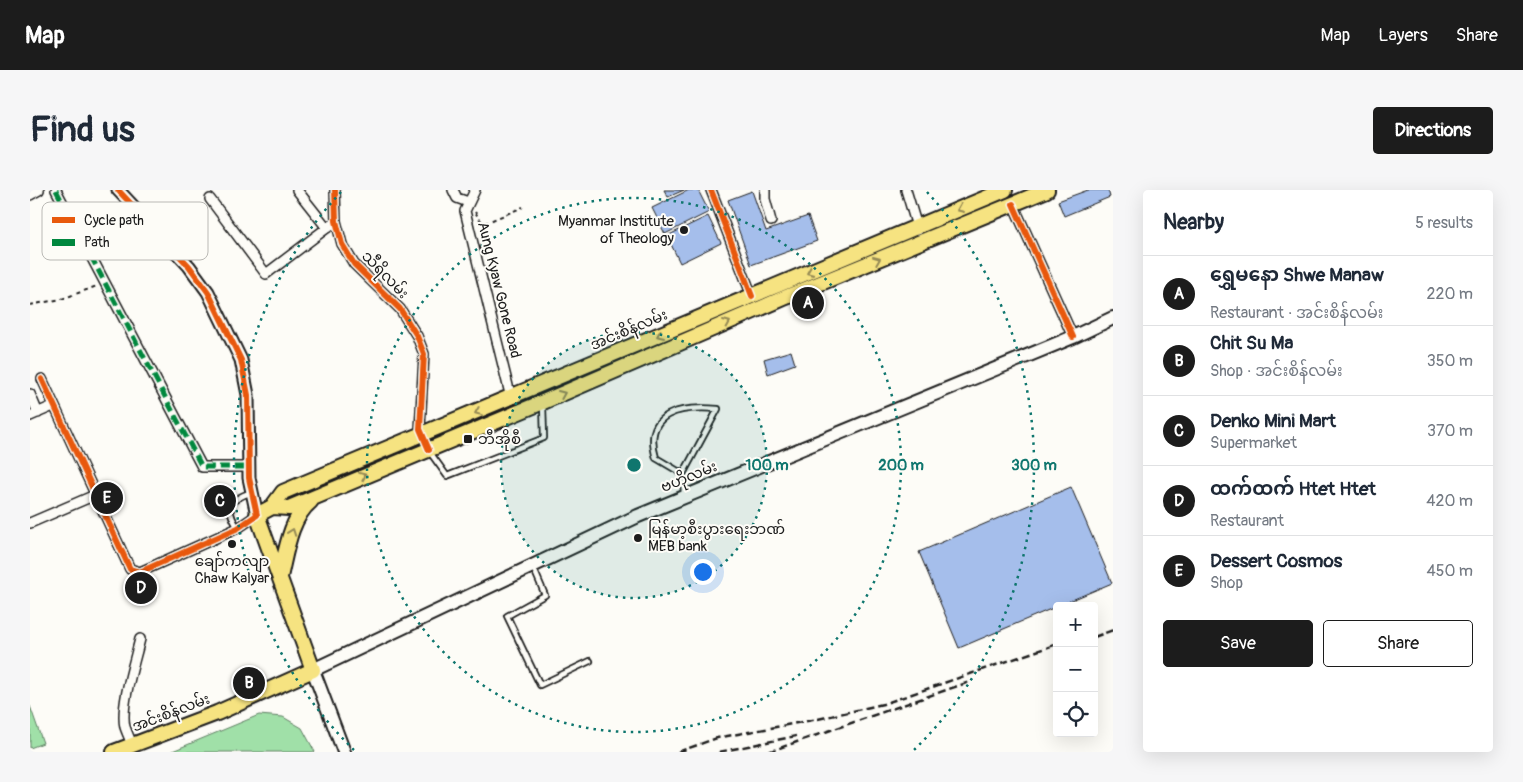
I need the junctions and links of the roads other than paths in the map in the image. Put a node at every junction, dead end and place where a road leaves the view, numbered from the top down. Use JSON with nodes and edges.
{"nodes":[{"id":1,"x":39,"y":190,"type":"edge"},
{"id":2,"x":56,"y":190,"type":"edge"},
{"id":3,"x":118,"y":190,"type":"edge"},
{"id":4,"x":297,"y":190,"type":"edge"},
{"id":5,"x":335,"y":190,"type":"edge"},
{"id":6,"x":453,"y":190,"type":"edge"},
{"id":7,"x":475,"y":190,"type":"edge"},
{"id":8,"x":711,"y":190,"type":"edge"},
{"id":9,"x":765,"y":190,"type":"edge"},
{"id":10,"x":906,"y":190,"type":"edge"},
{"id":11,"x":1004,"y":190,"type":"edge"},
{"id":12,"x":1047,"y":190,"type":"edge"},
{"id":13,"x":30,"y":195,"type":"edge"},
{"id":14,"x":210,"y":199,"type":"dead end"},
{"id":15,"x":62,"y":202,"type":"edge"},
{"id":16,"x":129,"y":202,"type":"edge"},
{"id":17,"x":468,"y":202,"type":"junction"},
{"id":18,"x":1013,"y":204,"type":"junction"},
{"id":19,"x":336,"y":221,"type":"junction"},
{"id":20,"x":771,"y":221,"type":"dead end"},
{"id":21,"x":917,"y":227,"type":"junction"},
{"id":22,"x":326,"y":228,"type":"junction"},
{"id":23,"x":923,"y":242,"type":"junction"},
{"id":24,"x":93,"y":260,"type":"edge"},
{"id":25,"x":183,"y":260,"type":"edge"},
{"id":26,"x":779,"y":284,"type":"junction"},
{"id":27,"x":752,"y":296,"type":"junction"},
{"id":28,"x":784,"y":298,"type":"junction"},
{"id":29,"x":1113,"y":318,"type":"edge"},
{"id":30,"x":696,"y":320,"type":"junction"},
{"id":31,"x":702,"y":334,"type":"junction"},
{"id":32,"x":1073,"y":337,"type":"junction"},
{"id":33,"x":592,"y":364,"type":"junction"},
{"id":34,"x":600,"y":378,"type":"junction"},
{"id":35,"x":42,"y":379,"type":"dead end"},
{"id":36,"x":30,"y":394,"type":"edge"},
{"id":37,"x":511,"y":398,"type":"junction"},
{"id":38,"x":544,"y":402,"type":"junction"},
{"id":39,"x":53,"y":406,"type":"junction"},
{"id":40,"x":34,"y":414,"type":"edge"},
{"id":41,"x":423,"y":434,"type":"junction"},
{"id":42,"x":429,"y":450,"type":"junction"},
{"id":43,"x":249,"y":467,"type":"junction"},
{"id":44,"x":683,"y":474,"type":"junction"},
{"id":45,"x":252,"y":492,"type":"junction"},
{"id":46,"x":94,"y":495,"type":"junction"},
{"id":47,"x":318,"y":495,"type":"junction"},
{"id":48,"x":684,"y":496,"type":"junction"},
{"id":49,"x":272,"y":507,"type":"junction"},
{"id":50,"x":257,"y":515,"type":"junction"},
{"id":51,"x":30,"y":523,"type":"edge"},
{"id":52,"x":238,"y":528,"type":"junction"},
{"id":53,"x":532,"y":564,"type":"junction"},
{"id":54,"x":280,"y":578,"type":"junction"},
{"id":55,"x":140,"y":639,"type":"dead end"},
{"id":56,"x":590,"y":661,"type":"dead end"},
{"id":57,"x":313,"y":670,"type":"junction"},
{"id":58,"x":136,"y":749,"type":"edge"},
{"id":59,"x":114,"y":752,"type":"edge"},
{"id":60,"x":344,"y":752,"type":"edge"}],
"edges":[{"from":1,"to":13,"type":"street"},
{"from":2,"to":15,"type":"street"},
{"from":3,"to":16,"type":"street"},
{"from":4,"to":22,"type":"street"},
{"from":5,"to":19,"type":"street","name":"သီရိလမ်း"},
{"from":6,"to":17,"type":"street"},
{"from":7,"to":17,"type":"street"},
{"from":8,"to":27,"type":"street"},
{"from":9,"to":20,"type":"street"},
{"from":10,"to":21,"type":"street"},
{"from":11,"to":21,"type":"main road","name":"အင်းစိန်လမ်း","one_way":true},
{"from":12,"to":18,"type":"main road","name":"အင်းစိန်လမ်း"},
{"from":14,"to":22,"type":"street"},
{"from":17,"to":37,"type":"street","name":"Aung Kyaw Gone Road"},
{"from":18,"to":23,"type":"main road","name":"အင်းစိန်လမ်း"},
{"from":18,"to":32,"type":"street"},
{"from":19,"to":22,"type":"street"},
{"from":19,"to":41,"type":"street","name":"သီရိလမ်း"},
{"from":21,"to":23,"type":"street"},
{"from":21,"to":26,"type":"main road","name":"အင်းစိန်လမ်း","one_way":true},
{"from":28,"to":23,"type":"main road","name":"အင်းစိန်လမ်း","one_way":true},
{"from":24,"to":43,"type":"street"},
{"from":25,"to":43,"type":"street"},
{"from":26,"to":27,"type":"main road","name":"အင်းစိန်လမ်း"},
{"from":26,"to":28,"type":"main road"},
{"from":27,"to":30,"type":"main road","name":"အင်းစိန်လမ်း"},
{"from":31,"to":28,"type":"main road","name":"အင်းစိန်လမ်း","one_way":true},
{"from":29,"to":32,"type":"main road","name":"ဗဟိုလမ်း"},
{"from":30,"to":31,"type":"main road"},
{"from":30,"to":33,"type":"main road","name":"အင်းစိန်လမ်း","one_way":true},
{"from":31,"to":34,"type":"main road","name":"အင်းစိန်လမ်း"},
{"from":32,"to":48,"type":"main road","name":"ဗဟိုလမ်း"},
{"from":33,"to":34,"type":"main road"},
{"from":33,"to":37,"type":"main road","name":"အင်းစိန်လမ်း"},
{"from":38,"to":34,"type":"main road","name":"အင်းစိန်လမ်း","one_way":true},
{"from":35,"to":39,"type":"street"},
{"from":36,"to":40,"type":"street"},
{"from":37,"to":41,"type":"main road","name":"အင်းစိန်လမ်း","one_way":true},
{"from":38,"to":42,"type":"main road","name":"အင်းစိန်လမ်း"},
{"from":38,"to":42,"type":"lane"},
{"from":39,"to":40,"type":"street"},
{"from":39,"to":46,"type":"street"},
{"from":41,"to":42,"type":"street","name":"သီရိလမ်း"},
{"from":41,"to":49,"type":"main road","name":"အင်းစိန်လမ်း"},
{"from":47,"to":42,"type":"main road","name":"အင်းစိန်လမ်း","one_way":true},
{"from":43,"to":45,"type":"street"},
{"from":44,"to":44,"type":"lane"},
{"from":44,"to":48,"type":"lane"},
{"from":45,"to":50,"type":"street"},
{"from":45,"to":52,"type":"lane"},
{"from":46,"to":51,"type":"street"},
{"from":46,"to":52,"type":"street"},
{"from":47,"to":49,"type":"main road","name":"အင်းစိန်လမ်း"},
{"from":54,"to":47,"type":"main road","name":"အင်းစိန်လမ်း","one_way":true},
{"from":48,"to":53,"type":"main road","name":"ဗဟိုလမ်း"},
{"from":49,"to":50,"type":"main road","name":"အင်းစိန်လမ်း"},
{"from":50,"to":52,"type":"street"},
{"from":50,"to":54,"type":"main road"},
{"from":53,"to":56,"type":"lane"},
{"from":53,"to":57,"type":"main road","name":"ဗဟိုလမ်း"},
{"from":54,"to":57,"type":"main road"},
{"from":55,"to":58,"type":"street"},
{"from":57,"to":58,"type":"main road","name":"အင်းစိန်လမ်း"},
{"from":57,"to":60,"type":"main road"},
{"from":58,"to":59,"type":"main road","name":"အင်းစိန်လမ်း"}]}
